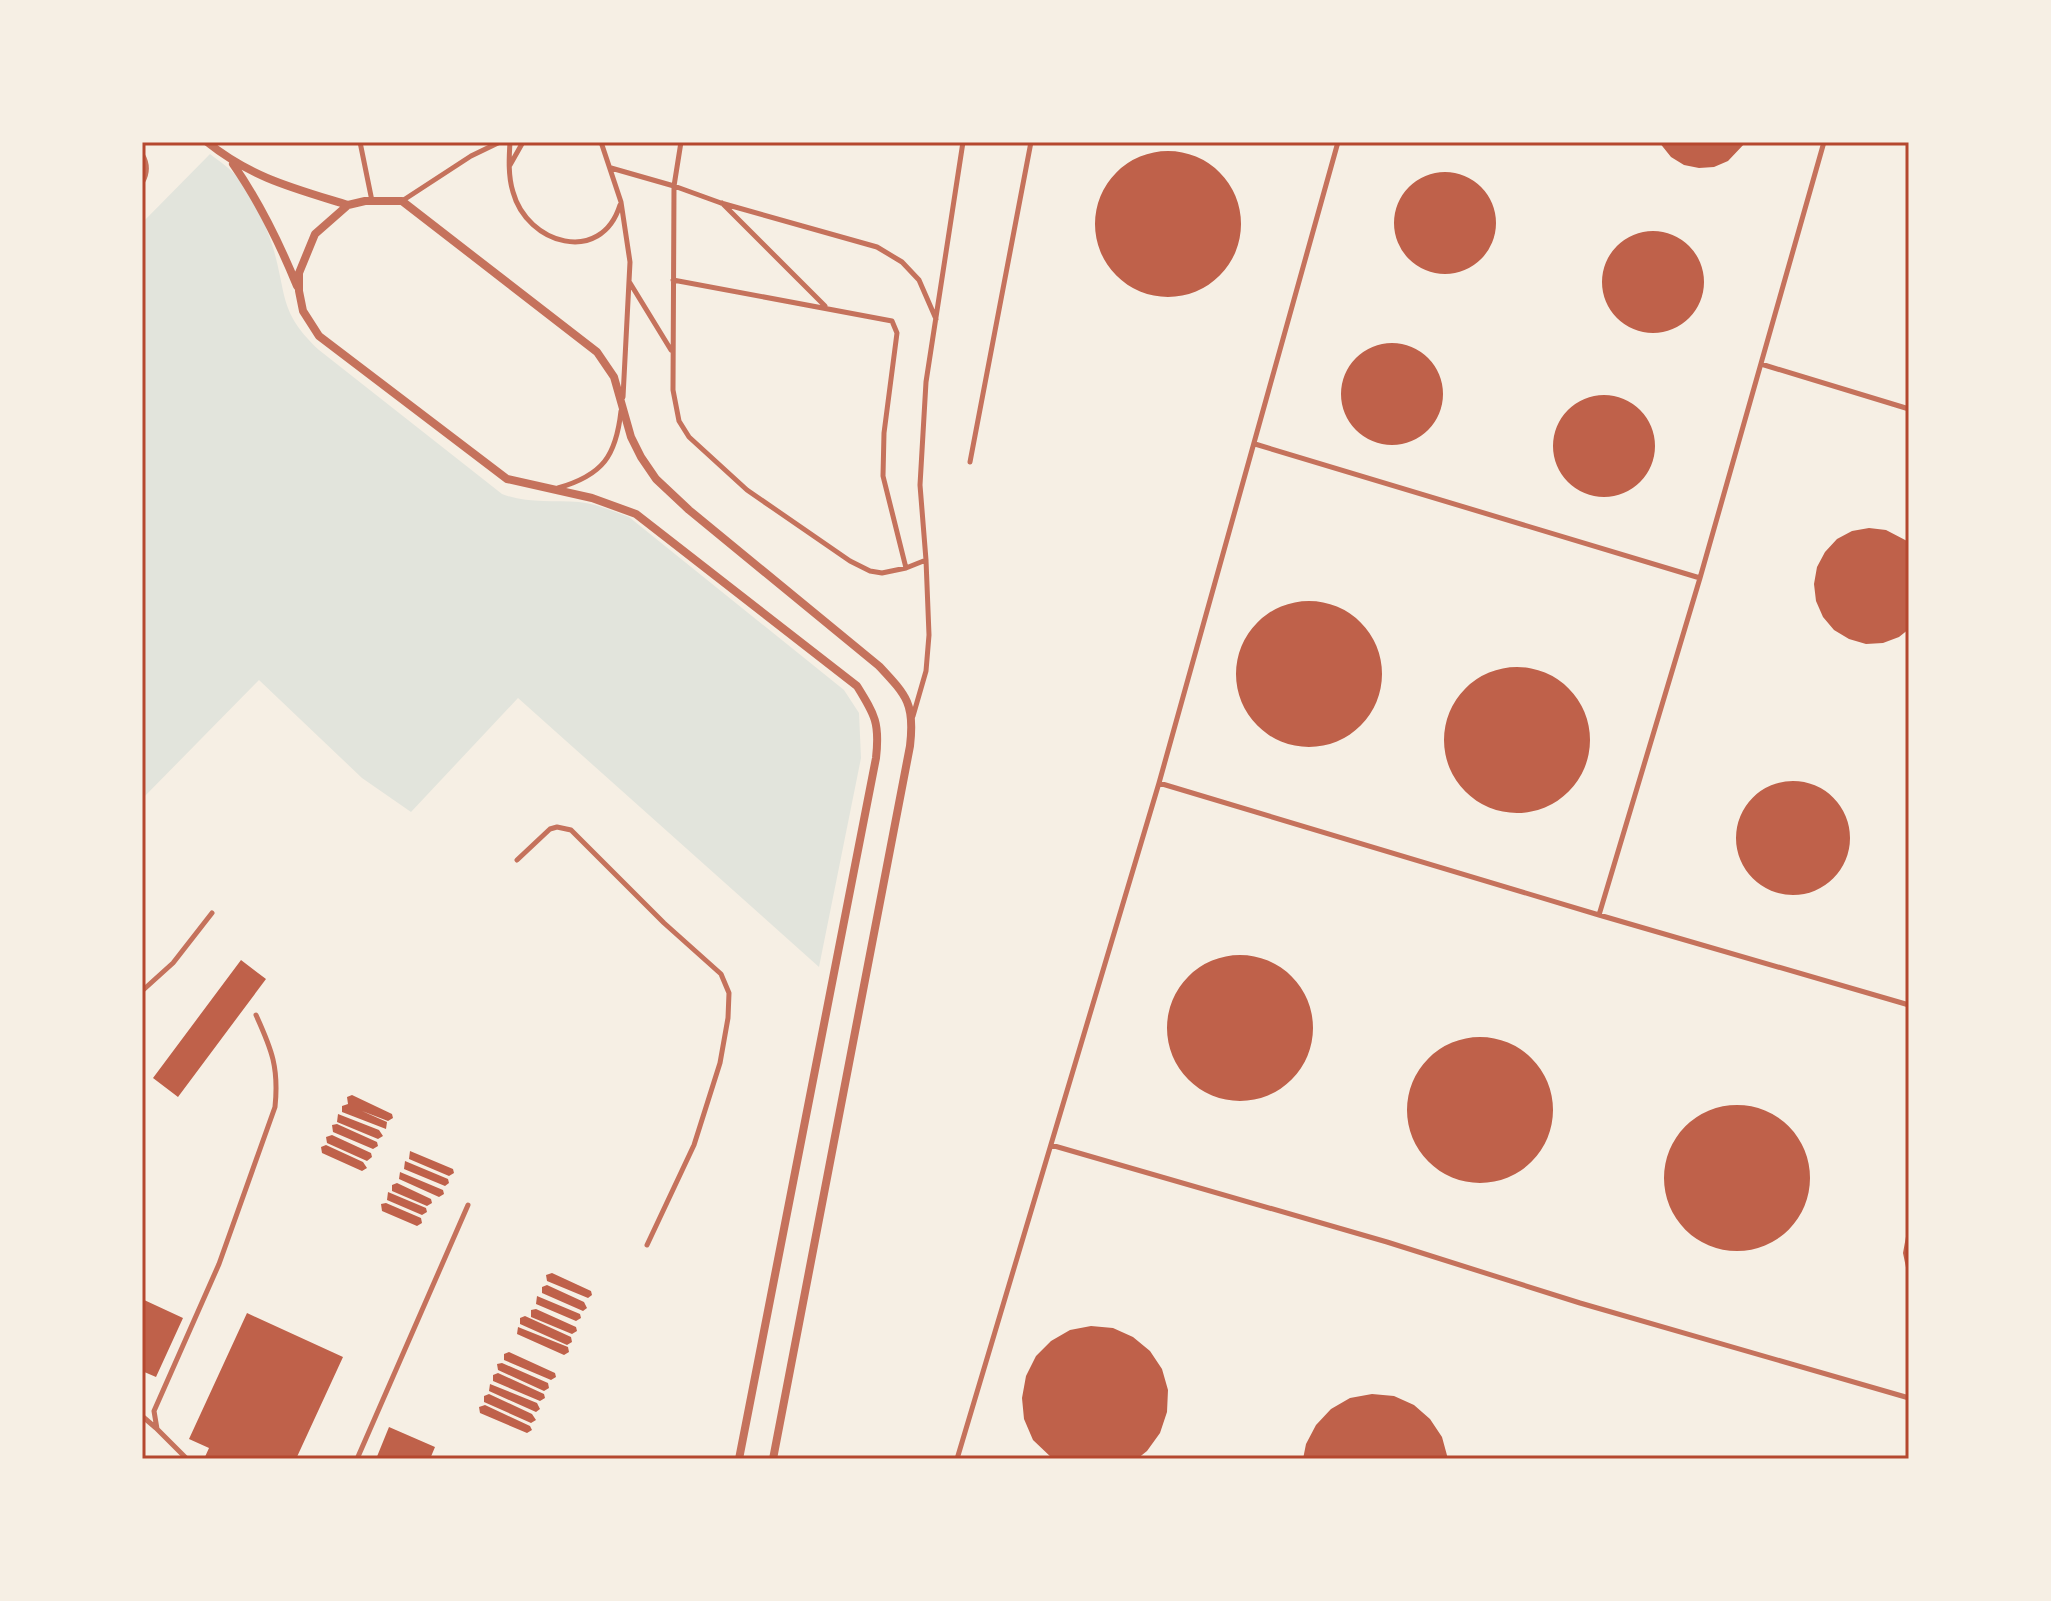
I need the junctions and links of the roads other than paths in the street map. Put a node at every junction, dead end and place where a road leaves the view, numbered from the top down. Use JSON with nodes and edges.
{"nodes":[{"id":1,"x":207,"y":142,"type":"edge"},
{"id":2,"x":360,"y":142,"type":"edge"},
{"id":3,"x":500,"y":142,"type":"edge"},
{"id":4,"x":510,"y":142,"type":"edge"},
{"id":5,"x":523,"y":142,"type":"edge"},
{"id":6,"x":601,"y":142,"type":"edge"},
{"id":7,"x":681,"y":142,"type":"edge"},
{"id":8,"x":963,"y":142,"type":"edge"},
{"id":9,"x":1031,"y":142,"type":"edge"},
{"id":10,"x":1338,"y":142,"type":"edge"},
{"id":11,"x":1824,"y":142,"type":"edge"},
{"id":12,"x":142,"y":154,"type":"edge"},
{"id":13,"x":233,"y":163,"type":"junction"},
{"id":14,"x":510,"y":165,"type":"junction"},
{"id":15,"x":611,"y":168,"type":"junction"},
{"id":16,"x":142,"y":183,"type":"edge"},
{"id":17,"x":674,"y":186,"type":"junction"},
{"id":18,"x":372,"y":201,"type":"junction"},
{"id":19,"x":402,"y":201,"type":"junction"},
{"id":20,"x":621,"y":202,"type":"junction"},
{"id":21,"x":721,"y":203,"type":"junction"},
{"id":22,"x":348,"y":205,"type":"junction"},
{"id":23,"x":673,"y":280,"type":"junction"},
{"id":24,"x":630,"y":282,"type":"junction"},
{"id":25,"x":299,"y":291,"type":"junction"},
{"id":26,"x":825,"y":307,"type":"junction"},
{"id":27,"x":936,"y":319,"type":"junction"},
{"id":28,"x":672,"y":350,"type":"junction"},
{"id":29,"x":1761,"y":364,"type":"junction"},
{"id":30,"x":622,"y":400,"type":"junction"},
{"id":31,"x":1909,"y":409,"type":"edge"},
{"id":32,"x":1255,"y":444,"type":"junction"},
{"id":33,"x":970,"y":462,"type":"dead end"},
{"id":34,"x":554,"y":490,"type":"junction"},
{"id":35,"x":926,"y":560,"type":"junction"},
{"id":36,"x":906,"y":568,"type":"junction"},
{"id":37,"x":1700,"y":578,"type":"junction"},
{"id":38,"x":913,"y":716,"type":"junction"},
{"id":39,"x":1159,"y":783,"type":"junction"},
{"id":40,"x":517,"y":860,"type":"dead end"},
{"id":41,"x":212,"y":913,"type":"dead end"},
{"id":42,"x":1599,"y":915,"type":"junction"},
{"id":43,"x":142,"y":991,"type":"edge"},
{"id":44,"x":1909,"y":1005,"type":"edge"},
{"id":45,"x":256,"y":1015,"type":"dead end"},
{"id":46,"x":1051,"y":1145,"type":"junction"},
{"id":47,"x":468,"y":1205,"type":"dead end"},
{"id":48,"x":647,"y":1245,"type":"dead end"},
{"id":49,"x":1909,"y":1398,"type":"edge"},
{"id":50,"x":142,"y":1416,"type":"edge"},
{"id":51,"x":157,"y":1429,"type":"junction"},
{"id":52,"x":187,"y":1459,"type":"edge"},
{"id":53,"x":357,"y":1459,"type":"edge"},
{"id":54,"x":739,"y":1459,"type":"edge"},
{"id":55,"x":773,"y":1459,"type":"edge"},
{"id":56,"x":957,"y":1459,"type":"edge"}],
"edges":[{"from":1,"to":13,"type":"street"},
{"from":2,"to":18,"type":"lane"},
{"from":3,"to":19,"type":"lane"},
{"from":4,"to":14,"type":"lane"},
{"from":5,"to":14,"type":"lane"},
{"from":6,"to":15,"type":"lane"},
{"from":7,"to":17,"type":"lane"},
{"from":8,"to":27,"type":"lane"},
{"from":9,"to":33,"type":"lane"},
{"from":10,"to":32,"type":"lane"},
{"from":11,"to":29,"type":"lane"},
{"from":12,"to":16,"type":"lane"},
{"from":13,"to":22,"type":"street"},
{"from":13,"to":25,"type":"street"},
{"from":14,"to":20,"type":"lane"},
{"from":15,"to":17,"type":"lane"},
{"from":15,"to":20,"type":"lane"},
{"from":17,"to":21,"type":"lane"},
{"from":17,"to":23,"type":"lane"},
{"from":18,"to":19,"type":"street"},
{"from":18,"to":22,"type":"street"},
{"from":19,"to":30,"type":"street"},
{"from":20,"to":24,"type":"lane"},
{"from":21,"to":26,"type":"lane"},
{"from":21,"to":27,"type":"lane"},
{"from":22,"to":25,"type":"street"},
{"from":23,"to":26,"type":"lane"},
{"from":23,"to":28,"type":"lane"},
{"from":24,"to":28,"type":"lane"},
{"from":24,"to":30,"type":"lane"},
{"from":25,"to":34,"type":"street"},
{"from":26,"to":36,"type":"lane"},
{"from":27,"to":35,"type":"lane"},
{"from":28,"to":36,"type":"lane"},
{"from":29,"to":31,"type":"lane"},
{"from":29,"to":37,"type":"lane"},
{"from":30,"to":34,"type":"lane"},
{"from":30,"to":38,"type":"street"},
{"from":32,"to":37,"type":"lane"},
{"from":32,"to":39,"type":"lane"},
{"from":34,"to":54,"type":"street"},
{"from":35,"to":36,"type":"lane"},
{"from":35,"to":38,"type":"lane"},
{"from":37,"to":42,"type":"lane"},
{"from":38,"to":55,"type":"street"},
{"from":39,"to":42,"type":"lane"},
{"from":39,"to":46,"type":"lane"},
{"from":40,"to":48,"type":"lane"},
{"from":41,"to":43,"type":"lane"},
{"from":42,"to":44,"type":"lane"},
{"from":45,"to":51,"type":"lane"},
{"from":46,"to":49,"type":"lane"},
{"from":46,"to":56,"type":"lane"},
{"from":47,"to":53,"type":"lane"},
{"from":50,"to":51,"type":"lane"},
{"from":51,"to":52,"type":"lane"}]}
